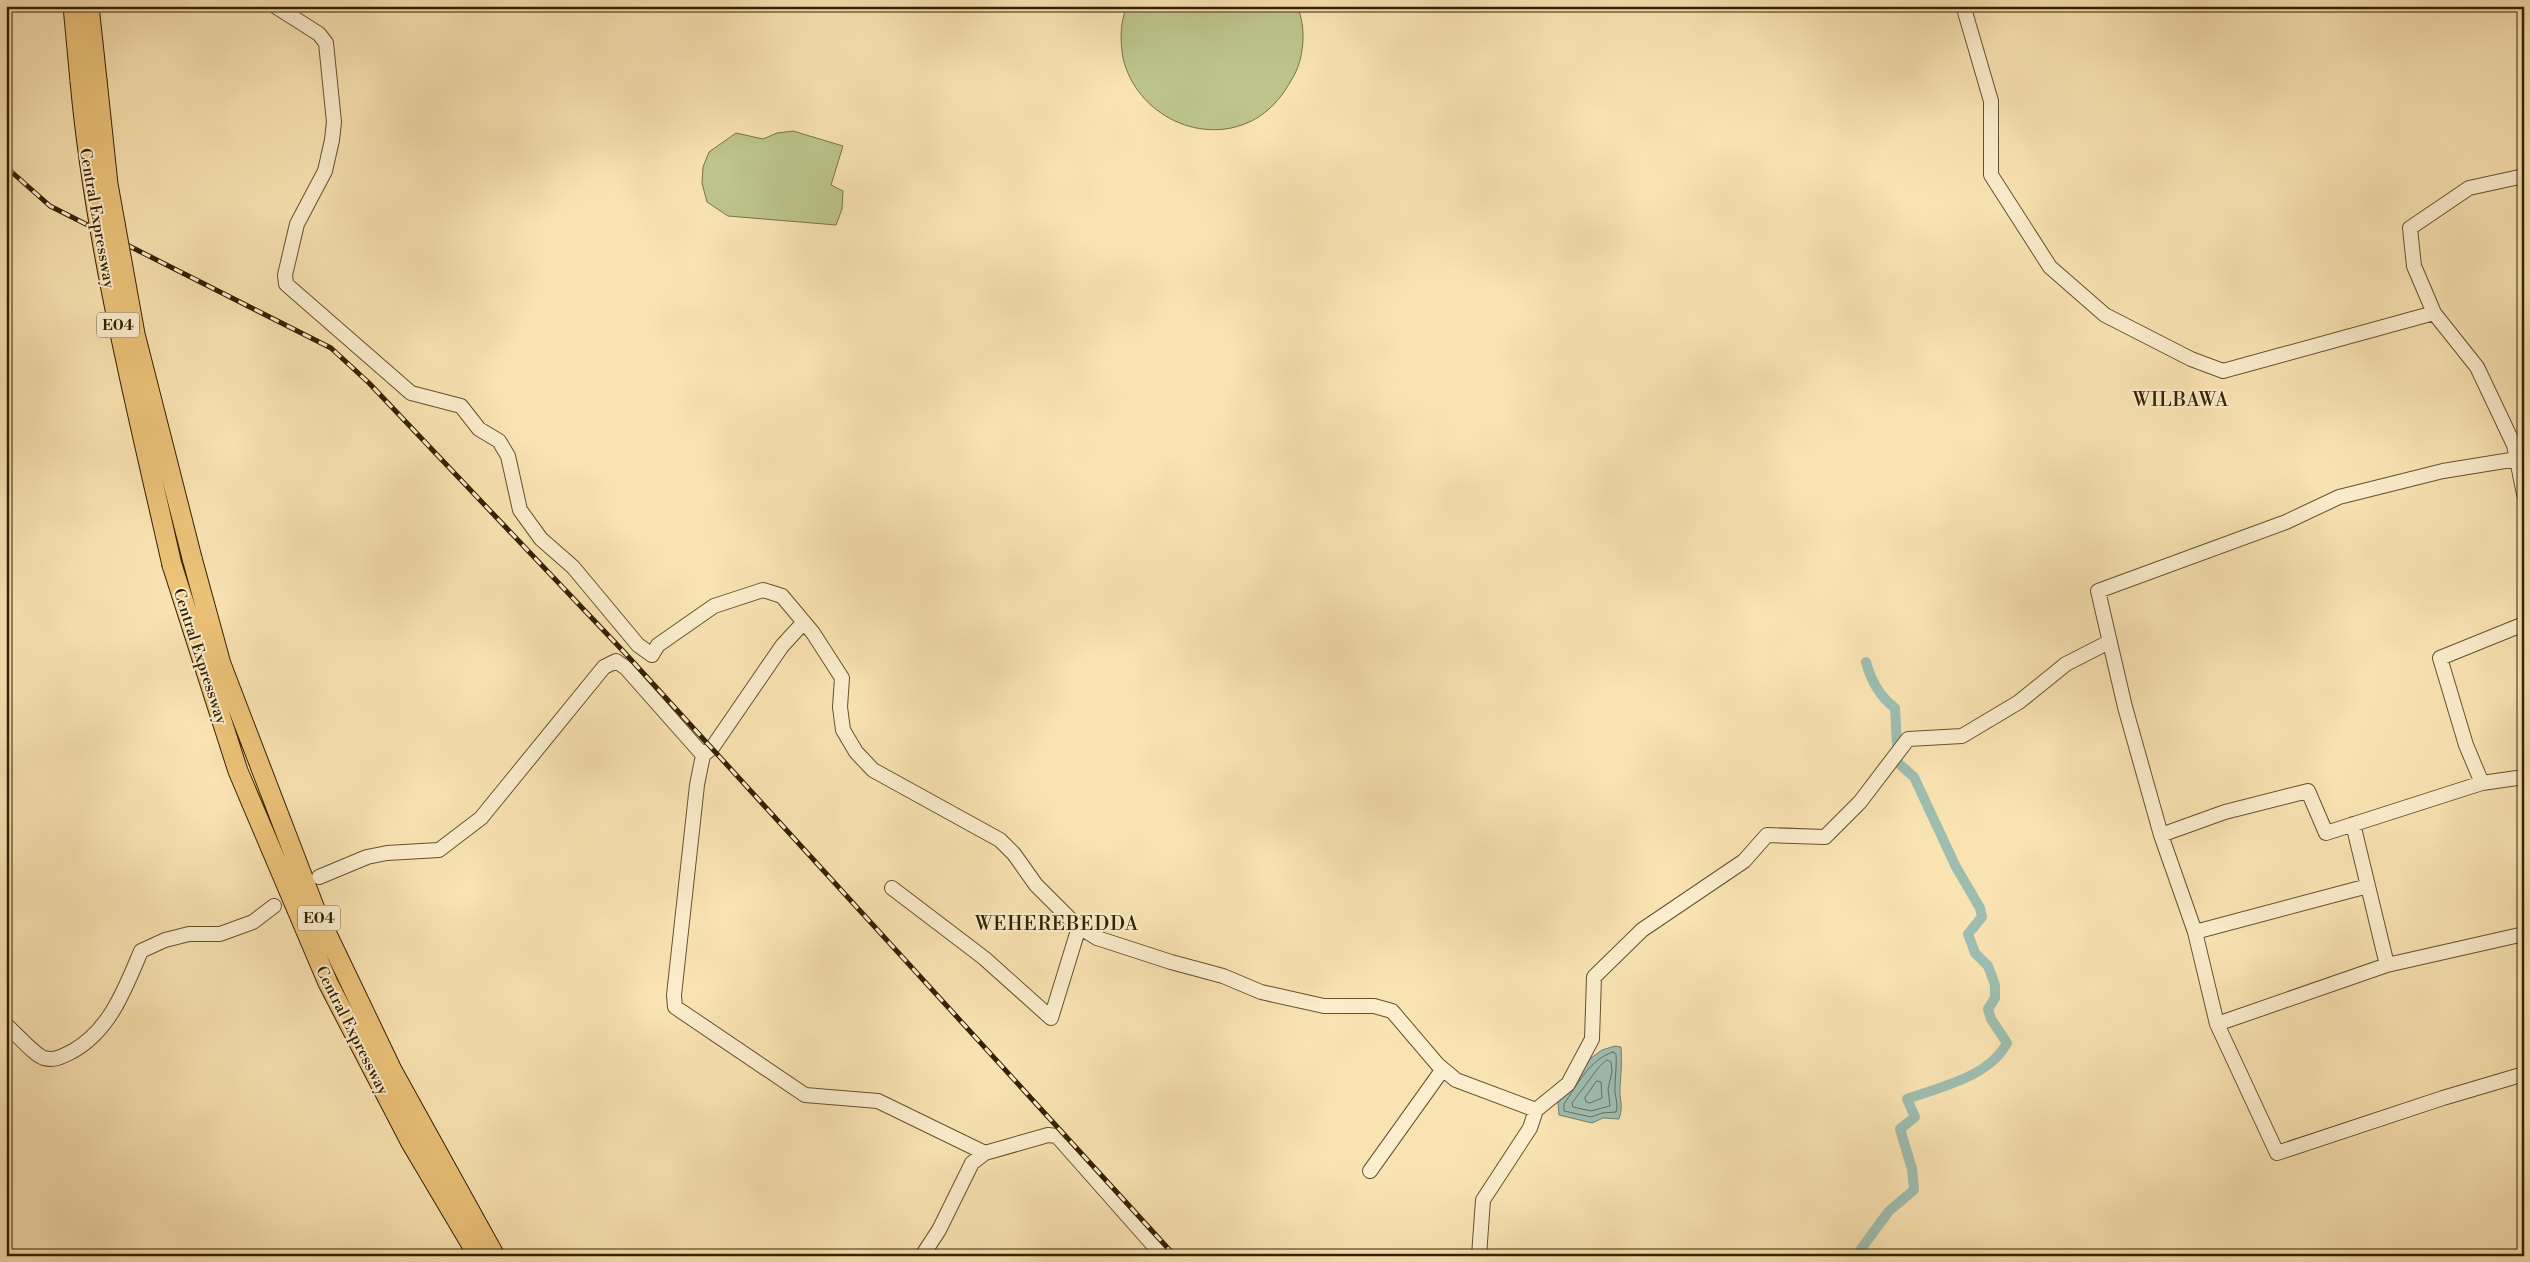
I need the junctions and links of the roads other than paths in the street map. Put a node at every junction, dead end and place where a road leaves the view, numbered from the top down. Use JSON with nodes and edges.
{"nodes":[{"id":1,"x":73,"y":6,"type":"edge"},
{"id":2,"x":89,"y":6,"type":"edge"},
{"id":3,"x":275,"y":6,"type":"edge"},
{"id":4,"x":1966,"y":6,"type":"edge"},
{"id":5,"x":88,"y":81,"type":"junction"},
{"id":6,"x":2524,"y":176,"type":"edge"},
{"id":7,"x":2434,"y":313,"type":"junction"},
{"id":8,"x":2517,"y":459,"type":"junction"},
{"id":9,"x":2524,"y":494,"type":"edge"},
{"id":10,"x":804,"y":622,"type":"junction"},
{"id":11,"x":2524,"y":624,"type":"edge"},
{"id":12,"x":2109,"y":642,"type":"junction"},
{"id":13,"x":703,"y":755,"type":"junction"},
{"id":14,"x":2524,"y":777,"type":"edge"},
{"id":15,"x":2482,"y":783,"type":"junction"},
{"id":16,"x":2354,"y":824,"type":"junction"},
{"id":17,"x":2161,"y":835,"type":"junction"},
{"id":18,"x":319,"y":878,"type":"dead end"},
{"id":19,"x":2368,"y":886,"type":"junction"},
{"id":20,"x":892,"y":888,"type":"dead end"},
{"id":21,"x":274,"y":906,"type":"dead end"},
{"id":22,"x":1079,"y":926,"type":"junction"},
{"id":23,"x":2195,"y":932,"type":"junction"},
{"id":24,"x":2524,"y":934,"type":"edge"},
{"id":25,"x":2388,"y":965,"type":"junction"},
{"id":26,"x":2217,"y":1024,"type":"junction"},
{"id":27,"x":6,"y":1025,"type":"edge"},
{"id":28,"x":1443,"y":1069,"type":"junction"},
{"id":29,"x":2524,"y":1074,"type":"edge"},
{"id":30,"x":1536,"y":1110,"type":"junction"},
{"id":31,"x":985,"y":1153,"type":"junction"},
{"id":32,"x":1370,"y":1170,"type":"dead end"},
{"id":33,"x":478,"y":1256,"type":"edge"},
{"id":34,"x":496,"y":1256,"type":"edge"},
{"id":35,"x":922,"y":1256,"type":"edge"},
{"id":36,"x":1163,"y":1256,"type":"edge"},
{"id":37,"x":1479,"y":1256,"type":"edge"}],
"edges":[{"from":1,"to":5,"type":"highway","name":"Central Expressway","number":"E04"},
{"from":2,"to":5,"type":"highway","name":"Central Expressway","number":"E04"},
{"from":3,"to":10,"type":"street"},
{"from":4,"to":7,"type":"street"},
{"from":5,"to":33,"type":"highway","name":"Central Expressway","number":"E04","bridge":true},
{"from":5,"to":34,"type":"highway","name":"Central Expressway","number":"E04","bridge":true},
{"from":6,"to":7,"type":"street"},
{"from":7,"to":8,"type":"street"},
{"from":8,"to":9,"type":"street"},
{"from":8,"to":12,"type":"street"},
{"from":10,"to":13,"type":"street"},
{"from":10,"to":22,"type":"street"},
{"from":11,"to":15,"type":"street"},
{"from":12,"to":17,"type":"street"},
{"from":12,"to":30,"type":"street"},
{"from":13,"to":18,"type":"street"},
{"from":13,"to":31,"type":"street"},
{"from":14,"to":15,"type":"street"},
{"from":15,"to":16,"type":"street"},
{"from":16,"to":17,"type":"street"},
{"from":16,"to":19,"type":"street"},
{"from":17,"to":23,"type":"street"},
{"from":19,"to":23,"type":"street"},
{"from":19,"to":25,"type":"street"},
{"from":20,"to":22,"type":"street"},
{"from":21,"to":27,"type":"street"},
{"from":22,"to":28,"type":"street"},
{"from":23,"to":26,"type":"street"},
{"from":24,"to":25,"type":"street"},
{"from":25,"to":26,"type":"street"},
{"from":26,"to":29,"type":"street"},
{"from":28,"to":30,"type":"street"},
{"from":28,"to":32,"type":"street"},
{"from":30,"to":37,"type":"street"},
{"from":31,"to":35,"type":"street"},
{"from":31,"to":36,"type":"street"}]}
